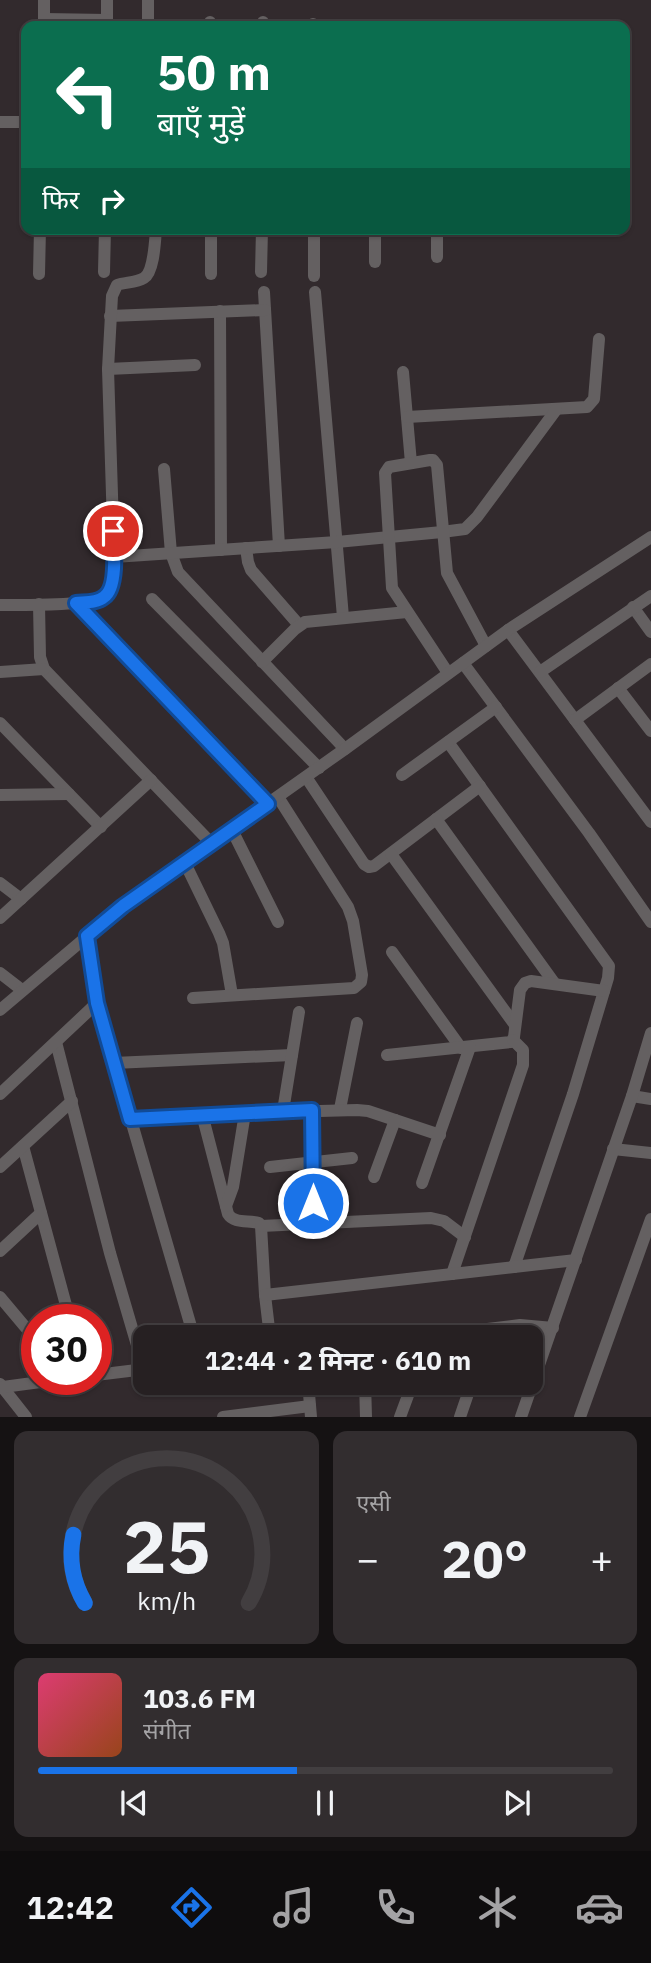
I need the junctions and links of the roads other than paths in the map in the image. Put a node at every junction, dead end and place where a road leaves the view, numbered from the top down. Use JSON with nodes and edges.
{"nodes":[{"id":1,"x":44,"y":0,"type":"edge"},
{"id":2,"x":107,"y":0,"type":"edge"},
{"id":3,"x":148,"y":0,"type":"edge"},
{"id":4,"x":44,"y":21,"type":"edge"},
{"id":5,"x":107,"y":21,"type":"edge"},
{"id":6,"x":148,"y":21,"type":"edge"},
{"id":7,"x":0,"y":122,"type":"edge"},
{"id":8,"x":21,"y":122,"type":"edge"},
{"id":9,"x":40,"y":235,"type":"edge"},
{"id":10,"x":105,"y":235,"type":"edge"},
{"id":11,"x":155,"y":235,"type":"edge"},
{"id":12,"x":211,"y":235,"type":"edge"},
{"id":13,"x":262,"y":235,"type":"edge"},
{"id":14,"x":314,"y":235,"type":"edge"},
{"id":15,"x":375,"y":235,"type":"edge"},
{"id":16,"x":437,"y":235,"type":"edge"},
{"id":17,"x":437,"y":257,"type":"dead end"},
{"id":18,"x":375,"y":262,"type":"dead end"},
{"id":19,"x":104,"y":272,"type":"dead end"},
{"id":20,"x":261,"y":272,"type":"dead end"},
{"id":21,"x":39,"y":274,"type":"dead end"},
{"id":22,"x":211,"y":274,"type":"dead end"},
{"id":23,"x":314,"y":276,"type":"dead end"},
{"id":24,"x":264,"y":292,"type":"dead end"},
{"id":25,"x":314,"y":292,"type":"dead end"},
{"id":26,"x":265,"y":310,"type":"junction"},
{"id":27,"x":220,"y":311,"type":"junction"},
{"id":28,"x":110,"y":316,"type":"junction"},
{"id":29,"x":599,"y":339,"type":"dead end"},
{"id":30,"x":195,"y":365,"type":"dead end"},
{"id":31,"x":108,"y":369,"type":"junction"},
{"id":32,"x":403,"y":372,"type":"dead end"},
{"id":33,"x":556,"y":410,"type":"junction"},
{"id":34,"x":407,"y":417,"type":"junction"},
{"id":35,"x":411,"y":463,"type":"junction"},
{"id":36,"x":164,"y":469,"type":"dead end"},
{"id":37,"x":442,"y":532,"type":"junction"},
{"id":38,"x":651,"y":537,"type":"edge"},
{"id":39,"x":388,"y":538,"type":"junction"},
{"id":40,"x":337,"y":542,"type":"junction"},
{"id":41,"x":279,"y":546,"type":"junction"},
{"id":42,"x":246,"y":548,"type":"junction"},
{"id":43,"x":220,"y":550,"type":"junction"},
{"id":44,"x":171,"y":553,"type":"junction"},
{"id":45,"x":114,"y":558,"type":"junction"},
{"id":46,"x":651,"y":596,"type":"edge"},
{"id":47,"x":152,"y":599,"type":"dead end"},
{"id":48,"x":76,"y":603,"type":"junction"},
{"id":49,"x":39,"y":604,"type":"junction"},
{"id":50,"x":0,"y":605,"type":"edge"},
{"id":51,"x":633,"y":607,"type":"junction"},
{"id":52,"x":407,"y":612,"type":"junction"},
{"id":53,"x":343,"y":617,"type":"junction"},
{"id":54,"x":299,"y":625,"type":"junction"},
{"id":55,"x":508,"y":630,"type":"junction"},
{"id":56,"x":651,"y":632,"type":"edge"},
{"id":57,"x":486,"y":646,"type":"junction"},
{"id":58,"x":262,"y":662,"type":"junction"},
{"id":59,"x":463,"y":663,"type":"junction"},
{"id":60,"x":651,"y":663,"type":"edge"},
{"id":61,"x":44,"y":669,"type":"junction"},
{"id":62,"x":0,"y":672,"type":"edge"},
{"id":63,"x":540,"y":672,"type":"junction"},
{"id":64,"x":448,"y":673,"type":"junction"},
{"id":65,"x":618,"y":688,"type":"junction"},
{"id":66,"x":496,"y":707,"type":"junction"},
{"id":67,"x":575,"y":720,"type":"junction"},
{"id":68,"x":0,"y":723,"type":"edge"},
{"id":69,"x":651,"y":731,"type":"edge"},
{"id":70,"x":0,"y":741,"type":"edge"},
{"id":71,"x":18,"y":741,"type":"junction"},
{"id":72,"x":448,"y":742,"type":"junction"},
{"id":73,"x":345,"y":749,"type":"junction"},
{"id":74,"x":319,"y":768,"type":"junction"},
{"id":75,"x":402,"y":775,"type":"dead end"},
{"id":76,"x":306,"y":777,"type":"junction"},
{"id":77,"x":151,"y":780,"type":"junction"},
{"id":78,"x":480,"y":786,"type":"junction"},
{"id":79,"x":69,"y":794,"type":"junction"},
{"id":80,"x":0,"y":795,"type":"edge"},
{"id":81,"x":273,"y":800,"type":"junction"},
{"id":82,"x":436,"y":819,"type":"junction"},
{"id":83,"x":651,"y":822,"type":"edge"},
{"id":84,"x":101,"y":827,"type":"junction"},
{"id":85,"x":232,"y":830,"type":"junction"},
{"id":86,"x":212,"y":844,"type":"junction"},
{"id":87,"x":391,"y":854,"type":"junction"},
{"id":88,"x":185,"y":863,"type":"junction"},
{"id":89,"x":0,"y":883,"type":"edge"},
{"id":90,"x":21,"y":899,"type":"junction"},
{"id":91,"x":0,"y":918,"type":"edge"},
{"id":92,"x":278,"y":922,"type":"dead end"},
{"id":93,"x":651,"y":922,"type":"edge"},
{"id":94,"x":87,"y":936,"type":"junction"},
{"id":95,"x":392,"y":952,"type":"dead end"},
{"id":96,"x":0,"y":972,"type":"edge"},
{"id":97,"x":555,"y":984,"type":"junction"},
{"id":98,"x":22,"y":990,"type":"junction"},
{"id":99,"x":604,"y":991,"type":"junction"},
{"id":100,"x":232,"y":995,"type":"junction"},
{"id":101,"x":193,"y":998,"type":"dead end"},
{"id":102,"x":97,"y":1003,"type":"junction"},
{"id":103,"x":0,"y":1010,"type":"edge"},
{"id":104,"x":299,"y":1012,"type":"dead end"},
{"id":105,"x":357,"y":1023,"type":"dead end"},
{"id":106,"x":516,"y":1025,"type":"junction"},
{"id":107,"x":651,"y":1033,"type":"edge"},
{"id":108,"x":513,"y":1040,"type":"junction"},
{"id":109,"x":56,"y":1042,"type":"junction"},
{"id":110,"x":466,"y":1047,"type":"junction"},
{"id":111,"x":292,"y":1055,"type":"junction"},
{"id":112,"x":387,"y":1055,"type":"dead end"},
{"id":113,"x":114,"y":1063,"type":"junction"},
{"id":114,"x":0,"y":1094,"type":"edge"},
{"id":115,"x":632,"y":1096,"type":"junction"},
{"id":116,"x":651,"y":1099,"type":"edge"},
{"id":117,"x":72,"y":1101,"type":"junction"},
{"id":118,"x":340,"y":1109,"type":"junction"},
{"id":119,"x":312,"y":1110,"type":"junction"},
{"id":120,"x":284,"y":1111,"type":"junction"},
{"id":121,"x":245,"y":1113,"type":"junction"},
{"id":122,"x":202,"y":1114,"type":"junction"},
{"id":123,"x":130,"y":1119,"type":"junction"},
{"id":124,"x":395,"y":1120,"type":"junction"},
{"id":125,"x":439,"y":1135,"type":"junction"},
{"id":126,"x":23,"y":1146,"type":"junction"},
{"id":127,"x":613,"y":1149,"type":"junction"},
{"id":128,"x":651,"y":1153,"type":"edge"},
{"id":129,"x":352,"y":1158,"type":"dead end"},
{"id":130,"x":313,"y":1162,"type":"junction"},
{"id":131,"x":0,"y":1167,"type":"edge"},
{"id":132,"x":270,"y":1167,"type":"dead end"},
{"id":133,"x":374,"y":1177,"type":"dead end"},
{"id":134,"x":422,"y":1183,"type":"dead end"},
{"id":135,"x":226,"y":1206,"type":"junction"},
{"id":136,"x":41,"y":1213,"type":"junction"},
{"id":137,"x":651,"y":1219,"type":"edge"},
{"id":138,"x":313,"y":1224,"type":"junction"},
{"id":139,"x":261,"y":1226,"type":"junction"},
{"id":140,"x":465,"y":1237,"type":"junction"},
{"id":141,"x":0,"y":1251,"type":"edge"},
{"id":142,"x":576,"y":1260,"type":"junction"},
{"id":143,"x":514,"y":1267,"type":"junction"},
{"id":144,"x":452,"y":1274,"type":"junction"},
{"id":145,"x":265,"y":1296,"type":"junction"},
{"id":146,"x":0,"y":1297,"type":"edge"},
{"id":147,"x":66,"y":1304,"type":"edge"},
{"id":148,"x":21,"y":1322,"type":"edge"},
{"id":149,"x":190,"y":1325,"type":"edge"},
{"id":150,"x":269,"y":1325,"type":"edge"},
{"id":151,"x":543,"y":1327,"type":"edge"},
{"id":152,"x":553,"y":1328,"type":"junction"},
{"id":153,"x":133,"y":1331,"type":"edge"},
{"id":154,"x":133,"y":1370,"type":"edge"},
{"id":155,"x":112,"y":1373,"type":"edge"},
{"id":156,"x":21,"y":1383,"type":"edge"},
{"id":157,"x":1,"y":1385,"type":"edge"},
{"id":158,"x":365,"y":1395,"type":"edge"},
{"id":159,"x":408,"y":1395,"type":"edge"},
{"id":160,"x":468,"y":1395,"type":"edge"},
{"id":161,"x":311,"y":1411,"type":"edge"},
{"id":162,"x":26,"y":1417,"type":"edge"},
{"id":163,"x":223,"y":1417,"type":"edge"},
{"id":164,"x":366,"y":1417,"type":"edge"},
{"id":165,"x":400,"y":1417,"type":"edge"},
{"id":166,"x":460,"y":1417,"type":"edge"},
{"id":167,"x":521,"y":1417,"type":"edge"},
{"id":168,"x":580,"y":1417,"type":"edge"}],
"edges":[{"from":1,"to":4,"type":"street"},
{"from":2,"to":5,"type":"street"},
{"from":3,"to":6,"type":"street"},
{"from":7,"to":8,"type":"street"},
{"from":9,"to":21,"type":"street"},
{"from":10,"to":19,"type":"street"},
{"from":11,"to":28,"type":"street"},
{"from":12,"to":22,"type":"street"},
{"from":13,"to":20,"type":"street"},
{"from":14,"to":23,"type":"street"},
{"from":15,"to":18,"type":"street"},
{"from":16,"to":17,"type":"street"},
{"from":24,"to":26,"type":"street"},
{"from":25,"to":40,"type":"street"},
{"from":26,"to":27,"type":"street"},
{"from":26,"to":41,"type":"street"},
{"from":27,"to":28,"type":"street"},
{"from":27,"to":43,"type":"street"},
{"from":28,"to":31,"type":"street"},
{"from":29,"to":33,"type":"street"},
{"from":30,"to":31,"type":"street"},
{"from":31,"to":45,"type":"street"},
{"from":32,"to":34,"type":"street"},
{"from":33,"to":34,"type":"street"},
{"from":33,"to":37,"type":"street"},
{"from":34,"to":35,"type":"street"},
{"from":35,"to":37,"type":"street"},
{"from":35,"to":39,"type":"street"},
{"from":36,"to":44,"type":"street"},
{"from":37,"to":39,"type":"street"},
{"from":37,"to":57,"type":"street"},
{"from":38,"to":55,"type":"street"},
{"from":39,"to":40,"type":"street"},
{"from":39,"to":52,"type":"street"},
{"from":40,"to":41,"type":"street"},
{"from":40,"to":53,"type":"street"},
{"from":41,"to":42,"type":"street"},
{"from":42,"to":43,"type":"street"},
{"from":42,"to":54,"type":"street"},
{"from":43,"to":44,"type":"street"},
{"from":44,"to":45,"type":"street"},
{"from":44,"to":58,"type":"street"},
{"from":45,"to":48,"type":"street"},
{"from":46,"to":51,"type":"street"},
{"from":47,"to":74,"type":"street"},
{"from":48,"to":49,"type":"street"},
{"from":48,"to":81,"type":"street"},
{"from":49,"to":50,"type":"street"},
{"from":49,"to":61,"type":"street"},
{"from":51,"to":56,"type":"street"},
{"from":51,"to":63,"type":"street"},
{"from":52,"to":53,"type":"street"},
{"from":52,"to":64,"type":"street"},
{"from":53,"to":54,"type":"street"},
{"from":54,"to":58,"type":"street"},
{"from":55,"to":57,"type":"street"},
{"from":55,"to":63,"type":"street"},
{"from":57,"to":59,"type":"street"},
{"from":58,"to":73,"type":"street"},
{"from":59,"to":64,"type":"street"},
{"from":59,"to":66,"type":"street"},
{"from":60,"to":65,"type":"street"},
{"from":61,"to":62,"type":"street"},
{"from":61,"to":77,"type":"street"},
{"from":63,"to":67,"type":"street"},
{"from":64,"to":73,"type":"street"},
{"from":65,"to":67,"type":"street"},
{"from":65,"to":69,"type":"street"},
{"from":66,"to":72,"type":"street"},
{"from":66,"to":93,"type":"street"},
{"from":67,"to":83,"type":"street"},
{"from":68,"to":71,"type":"street"},
{"from":70,"to":71,"type":"street"},
{"from":71,"to":79,"type":"street"},
{"from":72,"to":75,"type":"street"},
{"from":72,"to":78,"type":"street"},
{"from":73,"to":74,"type":"street"},
{"from":74,"to":76,"type":"street"},
{"from":76,"to":81,"type":"street"},
{"from":76,"to":87,"type":"street"},
{"from":77,"to":84,"type":"street"},
{"from":77,"to":86,"type":"street"},
{"from":78,"to":82,"type":"street"},
{"from":78,"to":99,"type":"street"},
{"from":79,"to":80,"type":"street"},
{"from":79,"to":84,"type":"street"},
{"from":81,"to":85,"type":"street"},
{"from":81,"to":100,"type":"street"},
{"from":82,"to":87,"type":"street"},
{"from":82,"to":97,"type":"street"},
{"from":84,"to":90,"type":"street"},
{"from":85,"to":86,"type":"street"},
{"from":85,"to":92,"type":"street"},
{"from":86,"to":88,"type":"street"},
{"from":87,"to":106,"type":"street"},
{"from":88,"to":94,"type":"street"},
{"from":88,"to":100,"type":"street"},
{"from":89,"to":90,"type":"street"},
{"from":90,"to":91,"type":"street"},
{"from":94,"to":98,"type":"street"},
{"from":94,"to":102,"type":"street"},
{"from":95,"to":110,"type":"street"},
{"from":96,"to":98,"type":"street"},
{"from":97,"to":99,"type":"street"},
{"from":97,"to":106,"type":"street"},
{"from":98,"to":103,"type":"street"},
{"from":99,"to":143,"type":"street"},
{"from":100,"to":101,"type":"street"},
{"from":102,"to":109,"type":"street"},
{"from":102,"to":113,"type":"street"},
{"from":104,"to":111,"type":"street"},
{"from":105,"to":118,"type":"street"},
{"from":106,"to":108,"type":"street"},
{"from":107,"to":115,"type":"street"},
{"from":108,"to":110,"type":"street"},
{"from":108,"to":140,"type":"street"},
{"from":109,"to":114,"type":"street"},
{"from":109,"to":117,"type":"street"},
{"from":110,"to":112,"type":"street"},
{"from":110,"to":125,"type":"street"},
{"from":111,"to":113,"type":"street"},
{"from":111,"to":120,"type":"street"},
{"from":113,"to":123,"type":"street"},
{"from":115,"to":116,"type":"street"},
{"from":115,"to":127,"type":"street"},
{"from":117,"to":126,"type":"street"},
{"from":117,"to":153,"type":"street"},
{"from":118,"to":119,"type":"street"},
{"from":118,"to":124,"type":"street"},
{"from":119,"to":120,"type":"street"},
{"from":119,"to":130,"type":"street"},
{"from":120,"to":121,"type":"street"},
{"from":121,"to":122,"type":"street"},
{"from":121,"to":135,"type":"street"},
{"from":122,"to":123,"type":"street"},
{"from":122,"to":135,"type":"street"},
{"from":123,"to":149,"type":"street"},
{"from":124,"to":125,"type":"street"},
{"from":124,"to":133,"type":"street"},
{"from":125,"to":134,"type":"street"},
{"from":126,"to":131,"type":"street"},
{"from":126,"to":136,"type":"street"},
{"from":127,"to":128,"type":"street"},
{"from":127,"to":142,"type":"street"},
{"from":129,"to":130,"type":"street"},
{"from":130,"to":132,"type":"street"},
{"from":130,"to":138,"type":"street"},
{"from":135,"to":139,"type":"street"},
{"from":136,"to":141,"type":"street"},
{"from":136,"to":147,"type":"street"},
{"from":137,"to":168,"type":"street"},
{"from":138,"to":139,"type":"street"},
{"from":138,"to":140,"type":"street"},
{"from":139,"to":145,"type":"street"},
{"from":140,"to":144,"type":"street"},
{"from":142,"to":143,"type":"street"},
{"from":142,"to":152,"type":"street"},
{"from":143,"to":144,"type":"street"},
{"from":144,"to":145,"type":"street"},
{"from":145,"to":150,"type":"street"},
{"from":146,"to":148,"type":"street"},
{"from":151,"to":152,"type":"street"},
{"from":152,"to":167,"type":"street"},
{"from":154,"to":155,"type":"street"},
{"from":156,"to":157,"type":"street"},
{"from":157,"to":162,"type":"street"},
{"from":158,"to":164,"type":"street"},
{"from":159,"to":165,"type":"street"},
{"from":160,"to":166,"type":"street"},
{"from":161,"to":163,"type":"street"}]}
